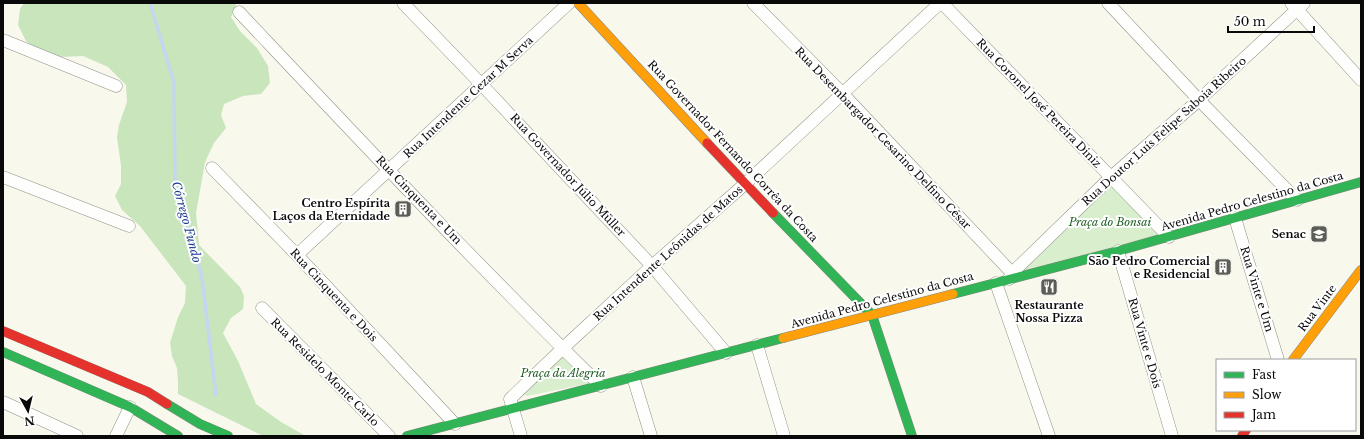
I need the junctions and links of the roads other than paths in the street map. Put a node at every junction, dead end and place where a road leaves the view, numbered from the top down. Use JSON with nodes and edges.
{"nodes":[{"id":1,"x":403,"y":3,"type":"edge"},
{"id":2,"x":569,"y":3,"type":"edge"},
{"id":3,"x":578,"y":3,"type":"edge"},
{"id":4,"x":753,"y":3,"type":"edge"},
{"id":5,"x":941,"y":3,"type":"edge"},
{"id":6,"x":1108,"y":3,"type":"edge"},
{"id":7,"x":1297,"y":5,"type":"edge"},
{"id":8,"x":239,"y":12,"type":"dead end"},
{"id":9,"x":3,"y":40,"type":"edge"},
{"id":10,"x":1361,"y":80,"type":"edge"},
{"id":11,"x":482,"y":85,"type":"junction"},
{"id":12,"x":116,"y":86,"type":"dead end"},
{"id":13,"x":843,"y":94,"type":"junction"},
{"id":14,"x":1199,"y":100,"type":"junction"},
{"id":15,"x":212,"y":168,"type":"dead end"},
{"id":16,"x":389,"y":170,"type":"junction"},
{"id":17,"x":3,"y":177,"type":"edge"},
{"id":18,"x":1111,"y":177,"type":"junction"},
{"id":19,"x":1361,"y":182,"type":"edge"},
{"id":20,"x":745,"y":184,"type":"junction"},
{"id":21,"x":1297,"y":200,"type":"junction"},
{"id":22,"x":1235,"y":218,"type":"junction"},
{"id":23,"x":129,"y":226,"type":"dead end"},
{"id":24,"x":1169,"y":237,"type":"junction"},
{"id":25,"x":1118,"y":251,"type":"junction"},
{"id":26,"x":297,"y":255,"type":"junction"},
{"id":27,"x":652,"y":266,"type":"junction"},
{"id":28,"x":1361,"y":270,"type":"edge"},
{"id":29,"x":1011,"y":276,"type":"junction"},
{"id":30,"x":996,"y":283,"type":"junction"},
{"id":31,"x":262,"y":308,"type":"dead end"},
{"id":32,"x":872,"y":315,"type":"junction"},
{"id":33,"x":3,"y":331,"type":"edge"},
{"id":34,"x":757,"y":345,"type":"junction"},
{"id":35,"x":562,"y":348,"type":"junction"},
{"id":36,"x":3,"y":352,"type":"edge"},
{"id":37,"x":726,"y":353,"type":"junction"},
{"id":38,"x":1278,"y":359,"type":"edge"},
{"id":39,"x":1294,"y":359,"type":"edge"},
{"id":40,"x":633,"y":377,"type":"junction"},
{"id":41,"x":601,"y":386,"type":"junction"},
{"id":42,"x":3,"y":402,"type":"edge"},
{"id":43,"x":130,"y":407,"type":"junction"},
{"id":44,"x":513,"y":408,"type":"junction"},
{"id":45,"x":455,"y":424,"type":"junction"},
{"id":46,"x":78,"y":436,"type":"edge"},
{"id":47,"x":116,"y":436,"type":"edge"},
{"id":48,"x":178,"y":436,"type":"edge"},
{"id":49,"x":228,"y":436,"type":"edge"},
{"id":50,"x":389,"y":436,"type":"edge"},
{"id":51,"x":407,"y":436,"type":"edge"},
{"id":52,"x":521,"y":436,"type":"edge"},
{"id":53,"x":651,"y":436,"type":"edge"},
{"id":54,"x":784,"y":436,"type":"edge"},
{"id":55,"x":912,"y":436,"type":"edge"},
{"id":56,"x":1049,"y":436,"type":"edge"},
{"id":57,"x":1172,"y":436,"type":"edge"}],
"edges":[{"from":1,"to":11,"type":"street","name":"Rua Governador Júlio Müller"},
{"from":2,"to":11,"type":"street","name":"Rua Intendente Cezar M Serva"},
{"from":3,"to":20,"type":"street","name":"Rua Governador Fernando Corrêa da Costa"},
{"from":4,"to":13,"type":"street","name":"Rua Desembargador Cesarino Delfino César"},
{"from":5,"to":13,"type":"street","name":"Rua Intendente Leônidas de Matos"},
{"from":5,"to":18,"type":"street","name":"Rua Coronel José Pereira Diniz"},
{"from":6,"to":14,"type":"street"},
{"from":7,"to":10,"type":"street"},
{"from":7,"to":14,"type":"street","name":"Rua Doutor Luís Felipe Saboia Ribeiro"},
{"from":8,"to":16,"type":"street","name":"Rua Cinquenta e Um"},
{"from":9,"to":12,"type":"street"},
{"from":11,"to":16,"type":"street","name":"Rua Intendente Cezar M Serva"},
{"from":11,"to":27,"type":"street","name":"Rua Governador Júlio Müller"},
{"from":13,"to":20,"type":"street","name":"Rua Intendente Leônidas de Matos"},
{"from":13,"to":29,"type":"street","name":"Rua Desembargador Cesarino Delfino César"},
{"from":14,"to":18,"type":"street","name":"Rua Doutor Luís Felipe Saboia Ribeiro"},
{"from":14,"to":21,"type":"street"},
{"from":15,"to":26,"type":"street","name":"Rua Cinquenta e Dois"},
{"from":16,"to":26,"type":"street","name":"Rua Intendente Cezar M Serva"},
{"from":16,"to":35,"type":"street","name":"Rua Cinquenta e Um"},
{"from":17,"to":23,"type":"street"},
{"from":18,"to":24,"type":"street","name":"Rua Coronel José Pereira Diniz"},
{"from":18,"to":29,"type":"street","name":"Rua Doutor Luís Felipe Saboia Ribeiro"},
{"from":19,"to":21,"type":"street","name":"Avenida Pedro Celestino da Costa"},
{"from":20,"to":27,"type":"street","name":"Rua Intendente Leônidas de Matos"},
{"from":20,"to":32,"type":"street","name":"Rua Governador Fernando Corrêa da Costa"},
{"from":21,"to":22,"type":"street","name":"Avenida Pedro Celestino da Costa"},
{"from":22,"to":24,"type":"street","name":"Avenida Pedro Celestino da Costa"},
{"from":22,"to":38,"type":"street","name":"Rua Vinte e Um"},
{"from":24,"to":25,"type":"street","name":"Avenida Pedro Celestino da Costa"},
{"from":25,"to":29,"type":"street","name":"Avenida Pedro Celestino da Costa"},
{"from":25,"to":57,"type":"street","name":"Rua Vinte e Dois"},
{"from":26,"to":45,"type":"street","name":"Rua Cinquenta e Dois"},
{"from":27,"to":35,"type":"street","name":"Rua Intendente Leônidas de Matos"},
{"from":27,"to":37,"type":"street","name":"Rua Governador Júlio Müller"},
{"from":28,"to":39,"type":"street","name":"Rua Vinte"},
{"from":29,"to":30,"type":"street","name":"Avenida Pedro Celestino da Costa"},
{"from":30,"to":32,"type":"street","name":"Avenida Pedro Celestino da Costa"},
{"from":30,"to":56,"type":"street"},
{"from":31,"to":50,"type":"street","name":"Rua Residelo Monte Carlo"},
{"from":32,"to":34,"type":"street","name":"Avenida Pedro Celestino da Costa"},
{"from":32,"to":55,"type":"street"},
{"from":33,"to":49,"type":"street"},
{"from":34,"to":37,"type":"street","name":"Avenida Pedro Celestino da Costa"},
{"from":34,"to":54,"type":"street"},
{"from":35,"to":41,"type":"street","name":"Rua Cinquenta e Um"},
{"from":35,"to":44,"type":"street","name":"Rua Intendente Leônidas de Matos"},
{"from":36,"to":43,"type":"street"},
{"from":37,"to":40,"type":"street","name":"Avenida Pedro Celestino da Costa"},
{"from":40,"to":41,"type":"street","name":"Avenida Pedro Celestino da Costa"},
{"from":40,"to":53,"type":"street"},
{"from":41,"to":44,"type":"street","name":"Avenida Pedro Celestino da Costa"},
{"from":42,"to":46,"type":"street"},
{"from":43,"to":47,"type":"street"},
{"from":43,"to":48,"type":"street"},
{"from":44,"to":45,"type":"street","name":"Avenida Pedro Celestino da Costa"},
{"from":44,"to":52,"type":"street"},
{"from":45,"to":51,"type":"street","name":"Avenida Pedro Celestino da Costa"}]}
